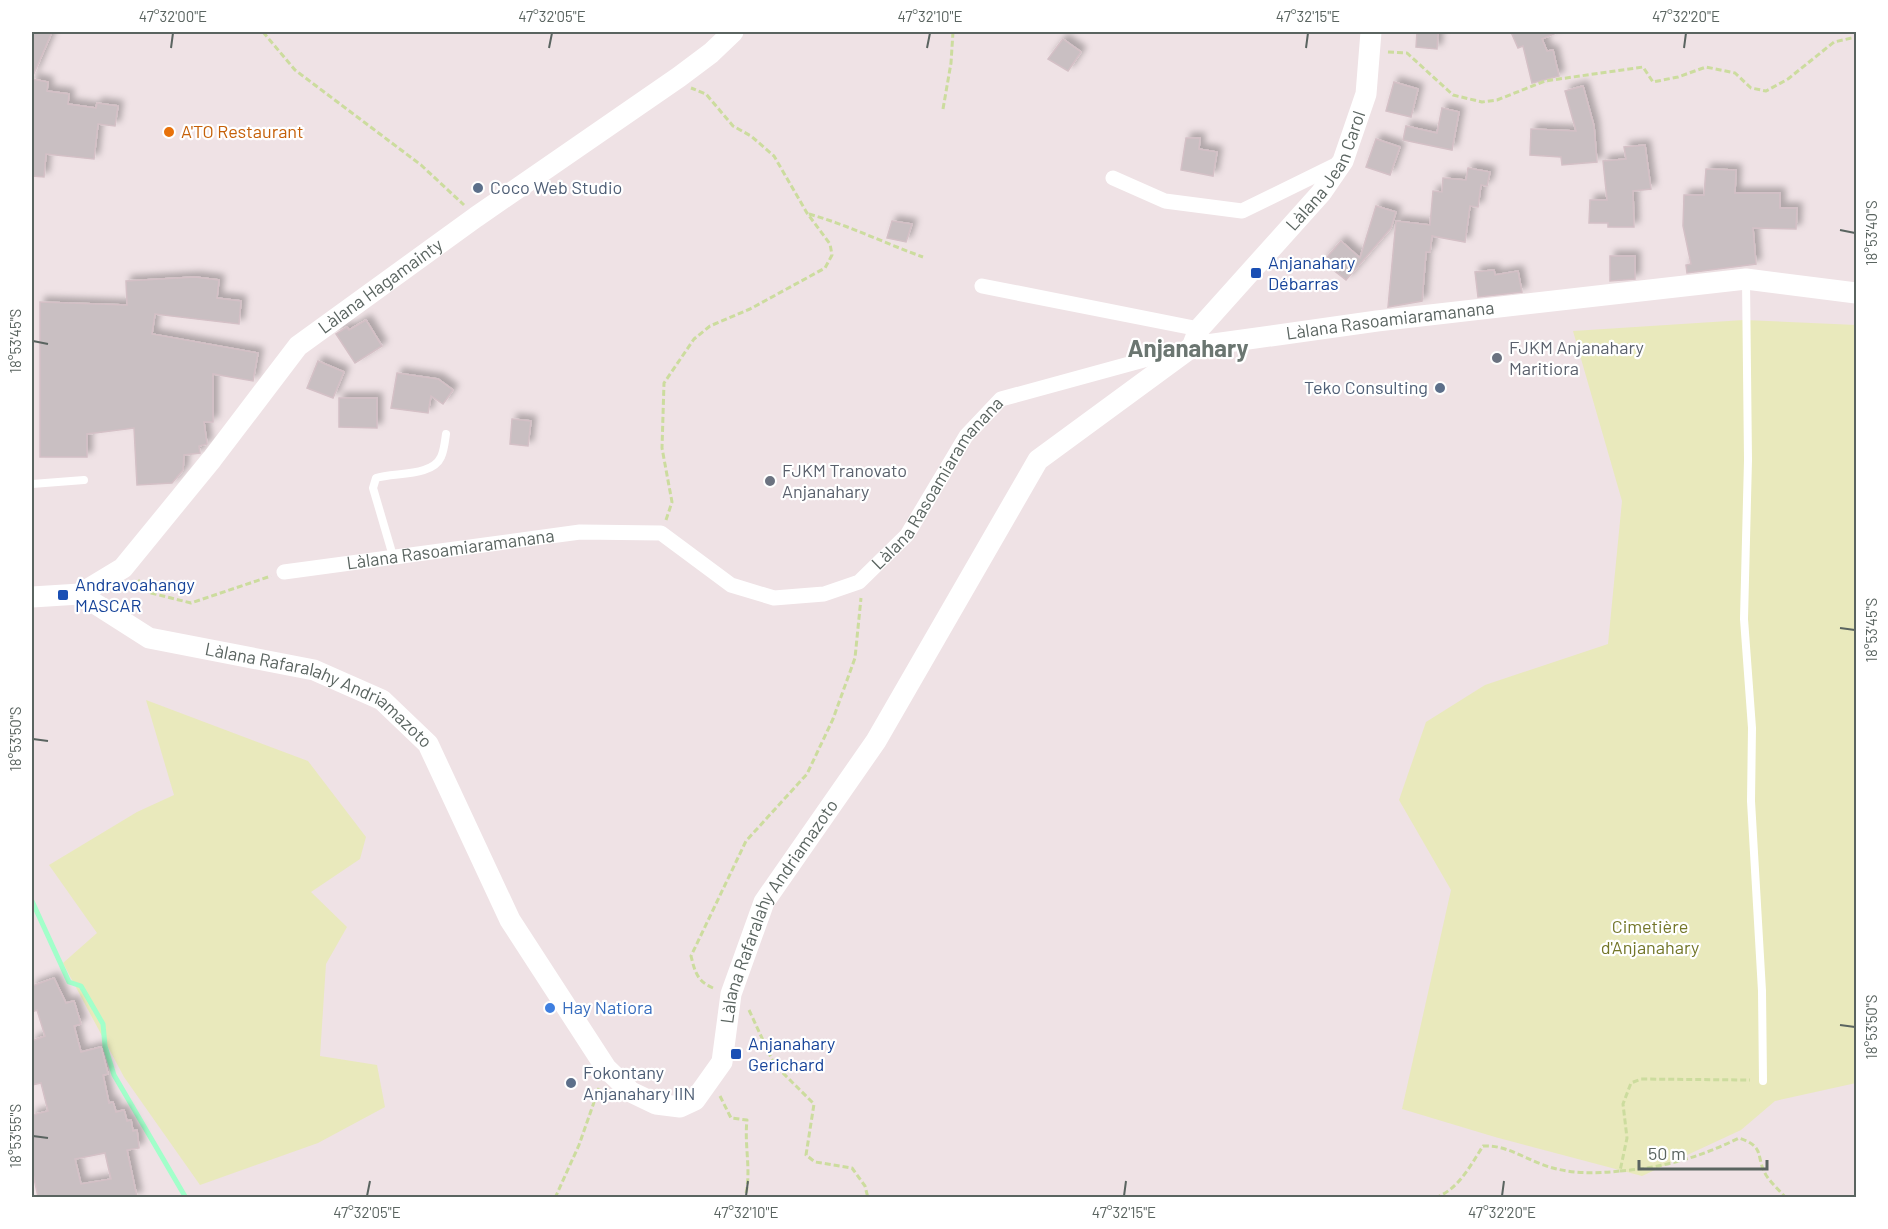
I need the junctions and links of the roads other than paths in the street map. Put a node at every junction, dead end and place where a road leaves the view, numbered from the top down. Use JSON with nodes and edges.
{"nodes":[{"id":1,"x":734,"y":32,"type":"edge"},
{"id":2,"x":1371,"y":39,"type":"edge"},
{"id":3,"x":1343,"y":161,"type":"junction"},
{"id":4,"x":1113,"y":178,"type":"dead end"},
{"id":5,"x":1746,"y":279,"type":"junction"},
{"id":6,"x":982,"y":286,"type":"dead end"},
{"id":7,"x":1857,"y":293,"type":"edge"},
{"id":8,"x":1196,"y":338,"type":"junction"},
{"id":9,"x":446,"y":434,"type":"dead end"},
{"id":10,"x":84,"y":480,"type":"dead end"},
{"id":11,"x":32,"y":484,"type":"edge"},
{"id":12,"x":393,"y":556,"type":"junction"},
{"id":13,"x":284,"y":572,"type":"road end"},
{"id":14,"x":80,"y":594,"type":"junction"},
{"id":15,"x":32,"y":597,"type":"edge"},
{"id":16,"x":1762,"y":1081,"type":"road end"}],
"edges":[{"from":1,"to":14,"type":"main road","name":"Làlana Hagamainty"},
{"from":2,"to":3,"type":"main road","name":"Làlana Jean Carol"},
{"from":3,"to":4,"type":"street"},
{"from":3,"to":8,"type":"main road","name":"Làlana Jean Carol"},
{"from":5,"to":7,"type":"main road","name":"Làlana Rasoamiaramanana"},
{"from":5,"to":8,"type":"main road","name":"Làlana Rasoamiaramanana"},
{"from":5,"to":16,"type":"lane"},
{"from":6,"to":8,"type":"street"},
{"from":8,"to":12,"type":"street","name":"Làlana Rasoamiaramanana"},
{"from":8,"to":14,"type":"main road","name":"Làlana Rafaralahy Andriamazoto"},
{"from":9,"to":12,"type":"lane"},
{"from":10,"to":11,"type":"lane"},
{"from":12,"to":13,"type":"street","name":"Làlana Rasoamiaramanana"},
{"from":14,"to":15,"type":"main road"}]}
